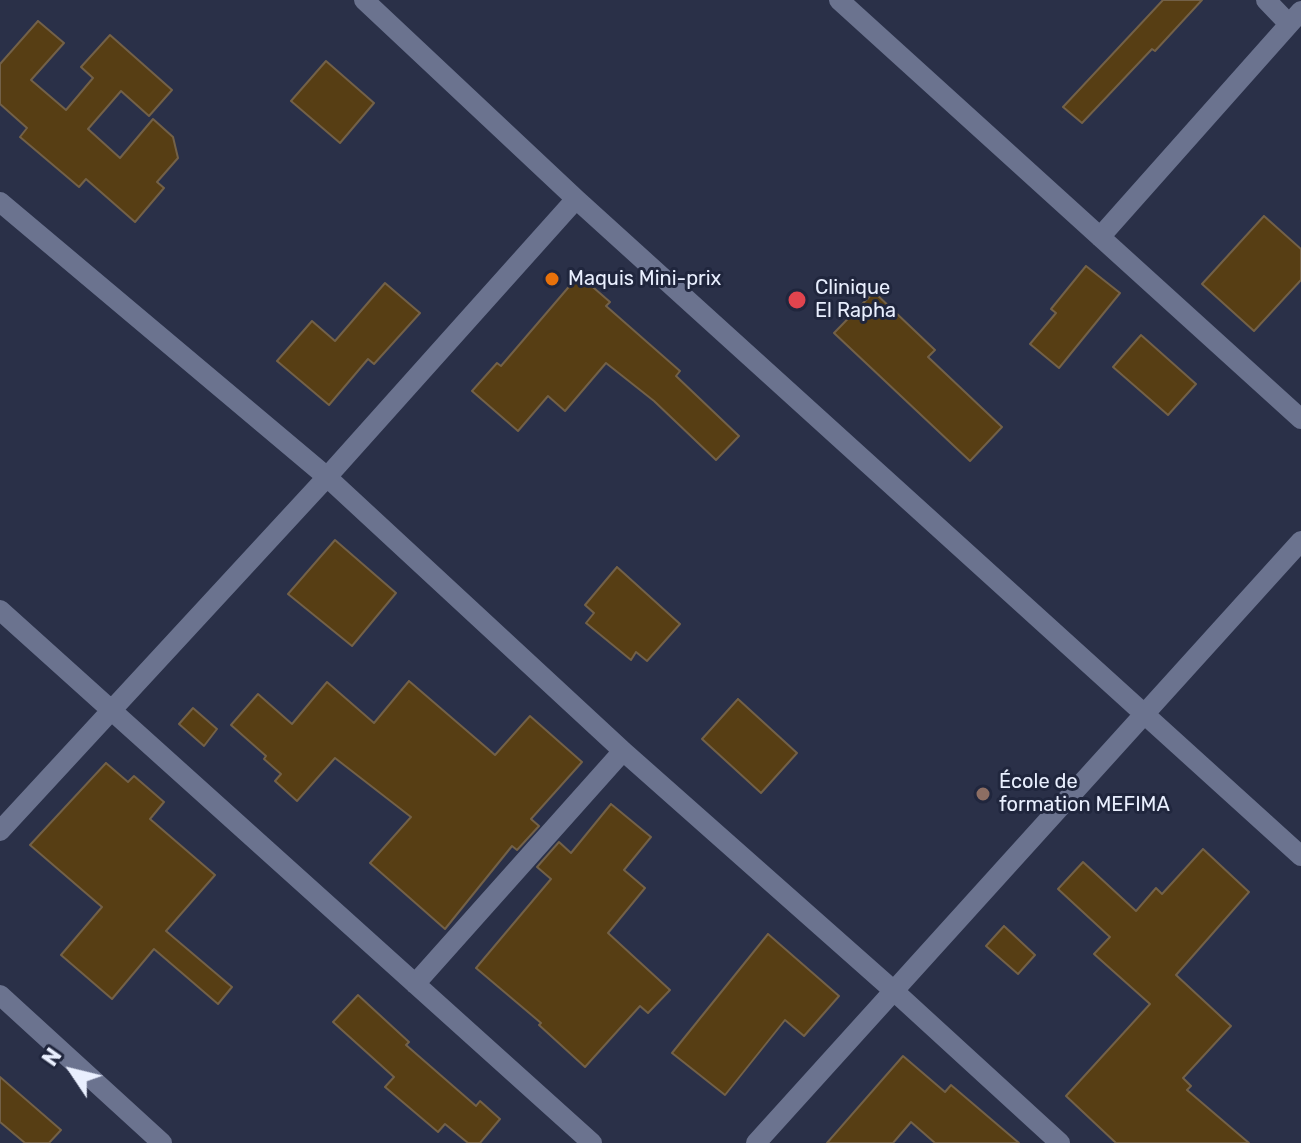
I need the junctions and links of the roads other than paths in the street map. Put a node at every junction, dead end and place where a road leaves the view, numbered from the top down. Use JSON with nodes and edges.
{"nodes":[{"id":1,"x":364,"y":0,"type":"edge"},
{"id":2,"x":839,"y":0,"type":"edge"},
{"id":3,"x":1266,"y":0,"type":"edge"},
{"id":4,"x":1295,"y":17,"type":"edge"},
{"id":5,"x":576,"y":199,"type":"junction"},
{"id":6,"x":0,"y":202,"type":"edge"},
{"id":7,"x":1100,"y":237,"type":"junction"},
{"id":8,"x":1301,"y":419,"type":"edge"},
{"id":9,"x":327,"y":477,"type":"junction"},
{"id":10,"x":1301,"y":541,"type":"edge"},
{"id":11,"x":0,"y":610,"type":"edge"},
{"id":12,"x":112,"y":710,"type":"junction"},
{"id":13,"x":1144,"y":713,"type":"junction"},
{"id":14,"x":623,"y":751,"type":"junction"},
{"id":15,"x":0,"y":831,"type":"edge"},
{"id":16,"x":1301,"y":856,"type":"edge"},
{"id":17,"x":415,"y":984,"type":"junction"},
{"id":18,"x":894,"y":991,"type":"junction"},
{"id":19,"x":0,"y":995,"type":"edge"},
{"id":20,"x":162,"y":1143,"type":"edge"},
{"id":21,"x":592,"y":1143,"type":"edge"},
{"id":22,"x":756,"y":1143,"type":"edge"},
{"id":23,"x":1060,"y":1143,"type":"edge"}],
"edges":[{"from":1,"to":5,"type":"street"},
{"from":2,"to":7,"type":"street"},
{"from":3,"to":4,"type":"street"},
{"from":4,"to":7,"type":"street"},
{"from":5,"to":9,"type":"street"},
{"from":5,"to":13,"type":"street"},
{"from":6,"to":9,"type":"street"},
{"from":7,"to":8,"type":"street"},
{"from":9,"to":12,"type":"street"},
{"from":9,"to":14,"type":"street"},
{"from":10,"to":13,"type":"street"},
{"from":11,"to":12,"type":"street"},
{"from":12,"to":15,"type":"street"},
{"from":12,"to":17,"type":"street"},
{"from":13,"to":16,"type":"street"},
{"from":13,"to":18,"type":"street"},
{"from":14,"to":17,"type":"street"},
{"from":14,"to":18,"type":"street"},
{"from":17,"to":21,"type":"street"},
{"from":18,"to":22,"type":"street"},
{"from":18,"to":23,"type":"street"},
{"from":19,"to":20,"type":"street"}]}
